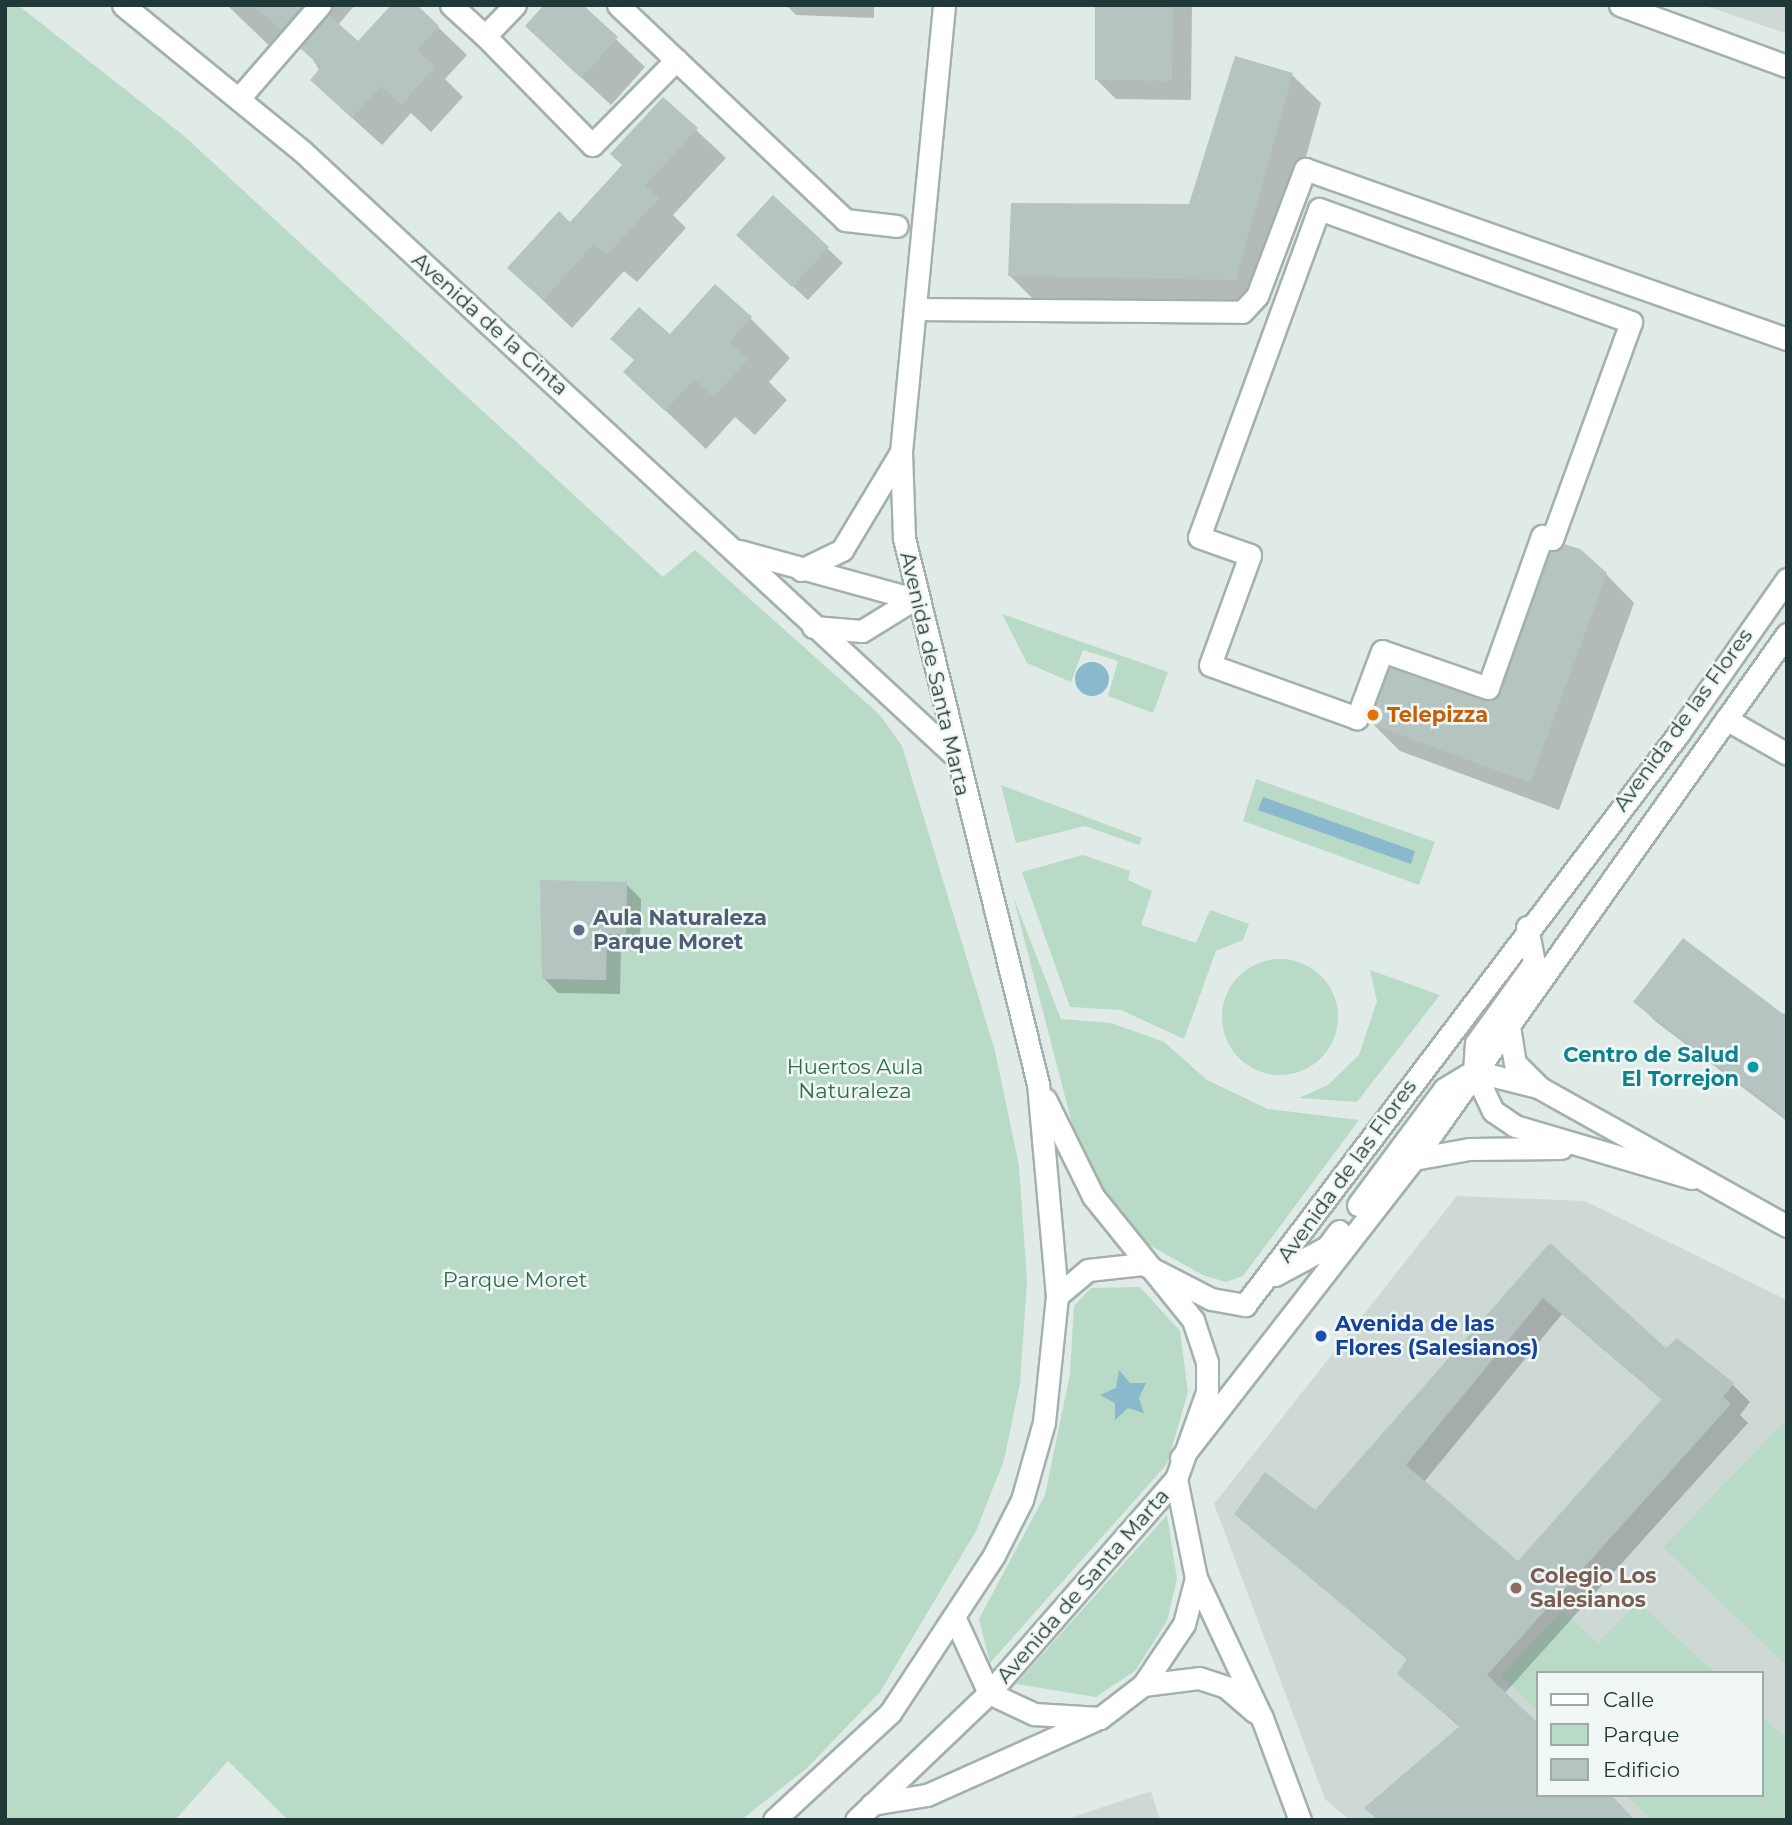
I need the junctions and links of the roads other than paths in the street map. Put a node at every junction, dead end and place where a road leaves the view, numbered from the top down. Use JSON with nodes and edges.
{"nodes":[{"id":1,"x":123,"y":5,"type":"edge"},
{"id":2,"x":320,"y":5,"type":"edge"},
{"id":3,"x":451,"y":5,"type":"edge"},
{"id":4,"x":515,"y":5,"type":"edge"},
{"id":5,"x":618,"y":5,"type":"edge"},
{"id":6,"x":944,"y":5,"type":"edge"},
{"id":7,"x":1620,"y":5,"type":"edge"},
{"id":8,"x":485,"y":36,"type":"junction"},
{"id":9,"x":676,"y":60,"type":"junction"},
{"id":10,"x":1787,"y":66,"type":"edge"},
{"id":11,"x":240,"y":97,"type":"junction"},
{"id":12,"x":1319,"y":209,"type":"joint"},
{"id":13,"x":897,"y":226,"type":"dead end"},
{"id":14,"x":915,"y":309,"type":"junction"},
{"id":15,"x":1785,"y":332,"type":"edge"},
{"id":16,"x":901,"y":452,"type":"junction"},
{"id":17,"x":739,"y":551,"type":"junction"},
{"id":18,"x":801,"y":570,"type":"junction"},
{"id":19,"x":1787,"y":579,"type":"edge"},
{"id":20,"x":914,"y":599,"type":"junction"},
{"id":21,"x":813,"y":627,"type":"junction"},
{"id":22,"x":1787,"y":634,"type":"edge"},
{"id":23,"x":1726,"y":719,"type":"junction"},
{"id":24,"x":952,"y":754,"type":"junction"},
{"id":25,"x":1787,"y":754,"type":"edge"},
{"id":26,"x":1527,"y":927,"type":"junction"},
{"id":27,"x":1509,"y":1026,"type":"junction"},
{"id":28,"x":1474,"y":1071,"type":"junction"},
{"id":29,"x":1038,"y":1084,"type":"junction"},
{"id":30,"x":1540,"y":1088,"type":"junction"},
{"id":31,"x":1589,"y":1149,"type":"junction"},
{"id":32,"x":1414,"y":1159,"type":"junction"},
{"id":33,"x":1692,"y":1178,"type":"junction"},
{"id":34,"x":1787,"y":1226,"type":"edge"},
{"id":35,"x":1143,"y":1264,"type":"junction"},
{"id":36,"x":1270,"y":1278,"type":"junction"},
{"id":37,"x":1057,"y":1296,"type":"junction"},
{"id":38,"x":1181,"y":1458,"type":"junction"},
{"id":39,"x":1176,"y":1479,"type":"junction"},
{"id":40,"x":1196,"y":1578,"type":"junction"},
{"id":41,"x":955,"y":1619,"type":"junction"},
{"id":42,"x":1143,"y":1685,"type":"junction"},
{"id":43,"x":989,"y":1693,"type":"junction"},
{"id":44,"x":1100,"y":1718,"type":"junction"},
{"id":45,"x":1262,"y":1718,"type":"junction"},
{"id":46,"x":872,"y":1804,"type":"junction"},
{"id":47,"x":774,"y":1820,"type":"edge"},
{"id":48,"x":856,"y":1820,"type":"edge"},
{"id":49,"x":1300,"y":1820,"type":"edge"}],
"edges":[{"from":1,"to":11,"type":"street","name":"Avenida de la Cinta"},
{"from":2,"to":11,"type":"street"},
{"from":3,"to":8,"type":"street"},
{"from":4,"to":8,"type":"street"},
{"from":5,"to":9,"type":"street"},
{"from":6,"to":14,"type":"street","name":"Avenida de Santa Marta"},
{"from":7,"to":10,"type":"street"},
{"from":8,"to":9,"type":"street"},
{"from":9,"to":13,"type":"street"},
{"from":11,"to":17,"type":"street","name":"Avenida de la Cinta"},
{"from":12,"to":12,"type":"street"},
{"from":14,"to":15,"type":"street"},
{"from":14,"to":16,"type":"street","name":"Avenida de Santa Marta"},
{"from":16,"to":18,"type":"street"},
{"from":16,"to":20,"type":"street","name":"Avenida de Santa Marta"},
{"from":17,"to":18,"type":"street","name":"Avenida de la Cinta"},
{"from":17,"to":21,"type":"street","name":"Avenida de la Cinta"},
{"from":18,"to":20,"type":"street","name":"Avenida de la Cinta"},
{"from":19,"to":26,"type":"street","name":"Avenida de las Flores"},
{"from":20,"to":21,"type":"street"},
{"from":20,"to":24,"type":"street","name":"Avenida de Santa Marta"},
{"from":21,"to":24,"type":"street","name":"Avenida de la Cinta"},
{"from":22,"to":23,"type":"street","name":"Avenida de las Flores"},
{"from":23,"to":25,"type":"street"},
{"from":23,"to":27,"type":"street","name":"Avenida de las Flores"},
{"from":24,"to":29,"type":"street","name":"Avenida de Santa Marta"},
{"from":26,"to":28,"type":"street","name":"Avenida de las Flores"},
{"from":26,"to":36,"type":"street","name":"Avenida de las Flores"},
{"from":27,"to":28,"type":"street","name":"Avenida de las Flores"},
{"from":27,"to":30,"type":"street"},
{"from":28,"to":30,"type":"street"},
{"from":28,"to":31,"type":"street"},
{"from":28,"to":32,"type":"street","name":"Avenida de las Flores"},
{"from":28,"to":36,"type":"street","name":"Avenida de las Flores"},
{"from":29,"to":35,"type":"street","name":"Avenida de Santa Marta"},
{"from":29,"to":37,"type":"street","name":"Avenida de Santa Marta"},
{"from":30,"to":33,"type":"street"},
{"from":31,"to":32,"type":"street"},
{"from":31,"to":33,"type":"street"},
{"from":32,"to":38,"type":"street","name":"Avenida de las Flores"},
{"from":33,"to":34,"type":"street"},
{"from":35,"to":36,"type":"street"},
{"from":35,"to":37,"type":"street"},
{"from":35,"to":38,"type":"street","name":"Avenida de Santa Marta"},
{"from":37,"to":41,"type":"street","name":"Avenida de Santa Marta"},
{"from":38,"to":39,"type":"street","name":"Avenida de Santa Marta"},
{"from":39,"to":40,"type":"street","name":"Avenida de Santa Marta"},
{"from":39,"to":43,"type":"street","name":"Avenida de Santa Marta"},
{"from":40,"to":42,"type":"street","name":"Avenida de Santa Marta"},
{"from":40,"to":45,"type":"street"},
{"from":41,"to":43,"type":"street","name":"Avenida de Santa Marta"},
{"from":41,"to":47,"type":"street","name":"Avenida de Santa Marta"},
{"from":42,"to":44,"type":"street","name":"Avenida de Santa Marta"},
{"from":42,"to":45,"type":"street"},
{"from":43,"to":44,"type":"street","name":"Avenida de Santa Marta"},
{"from":43,"to":46,"type":"street","name":"Avenida de Santa Marta"},
{"from":44,"to":46,"type":"street"},
{"from":45,"to":49,"type":"street"},
{"from":46,"to":48,"type":"street","name":"Avenida de Santa Marta"}]}
